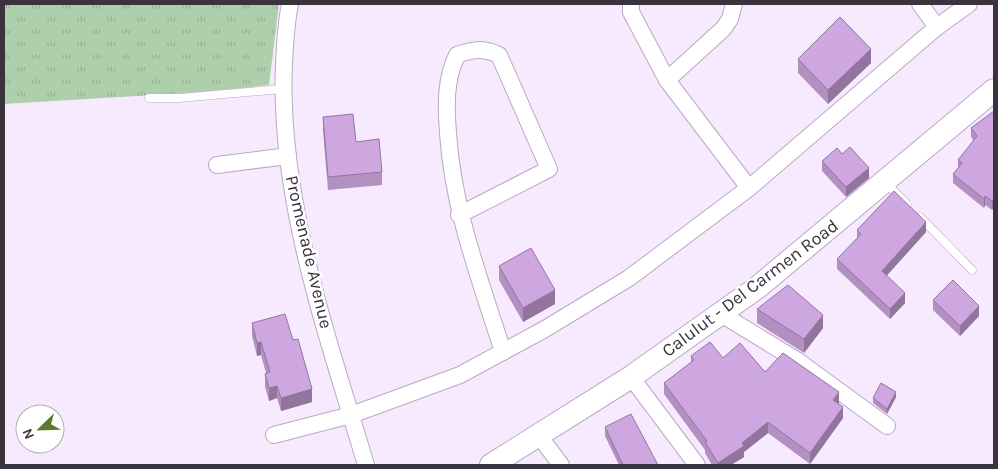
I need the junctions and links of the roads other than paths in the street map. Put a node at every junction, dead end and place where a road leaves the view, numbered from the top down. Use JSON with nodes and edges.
{"nodes":[{"id":1,"x":290,"y":4,"type":"edge"},
{"id":2,"x":631,"y":4,"type":"edge"},
{"id":3,"x":734,"y":4,"type":"edge"},
{"id":4,"x":920,"y":4,"type":"edge"},
{"id":5,"x":969,"y":4,"type":"edge"},
{"id":6,"x":937,"y":27,"type":"junction"},
{"id":7,"x":667,"y":80,"type":"junction"},
{"id":8,"x":283,"y":89,"type":"junction"},
{"id":9,"x":994,"y":90,"type":"edge"},
{"id":10,"x":149,"y":98,"type":"dead end"},
{"id":11,"x":288,"y":156,"type":"junction"},
{"id":12,"x":216,"y":165,"type":"dead end"},
{"id":13,"x":886,"y":182,"type":"junction"},
{"id":14,"x":749,"y":188,"type":"junction"},
{"id":15,"x":459,"y":215,"type":"junction"},
{"id":16,"x":972,"y":270,"type":"dead end"},
{"id":17,"x":721,"y":314,"type":"junction"},
{"id":18,"x":503,"y":352,"type":"junction"},
{"id":19,"x":631,"y":377,"type":"junction"},
{"id":20,"x":351,"y":416,"type":"junction"},
{"id":21,"x":887,"y":426,"type":"dead end"},
{"id":22,"x":274,"y":435,"type":"dead end"},
{"id":23,"x":540,"y":437,"type":"junction"},
{"id":24,"x":366,"y":465,"type":"edge"},
{"id":25,"x":491,"y":465,"type":"edge"},
{"id":26,"x":560,"y":465,"type":"edge"},
{"id":27,"x":697,"y":465,"type":"edge"}],
"edges":[{"from":1,"to":8,"type":"street","name":"Promenade Avenue"},
{"from":2,"to":7,"type":"street"},
{"from":3,"to":7,"type":"street"},
{"from":4,"to":6,"type":"street"},
{"from":5,"to":6,"type":"street"},
{"from":6,"to":14,"type":"street"},
{"from":7,"to":14,"type":"street"},
{"from":8,"to":10,"type":"lane"},
{"from":8,"to":11,"type":"street","name":"Promenade Avenue"},
{"from":9,"to":13,"type":"main road","name":"Calulut - Del Carmen Road"},
{"from":11,"to":12,"type":"street"},
{"from":11,"to":20,"type":"street","name":"Promenade Avenue"},
{"from":13,"to":16,"type":"lane"},
{"from":13,"to":17,"type":"main road","name":"Calulut - Del Carmen Road"},
{"from":14,"to":18,"type":"street"},
{"from":15,"to":15,"type":"street"},
{"from":15,"to":18,"type":"street"},
{"from":17,"to":19,"type":"main road","name":"Calulut - Del Carmen Road"},
{"from":17,"to":21,"type":"street"},
{"from":18,"to":20,"type":"street"},
{"from":19,"to":23,"type":"main road","name":"Calulut - Del Carmen Road"},
{"from":19,"to":27,"type":"street"},
{"from":20,"to":22,"type":"street"},
{"from":20,"to":24,"type":"street","name":"Promenade Avenue"},
{"from":23,"to":25,"type":"main road","name":"Calulut - Del Carmen Road"},
{"from":23,"to":26,"type":"street"}]}
